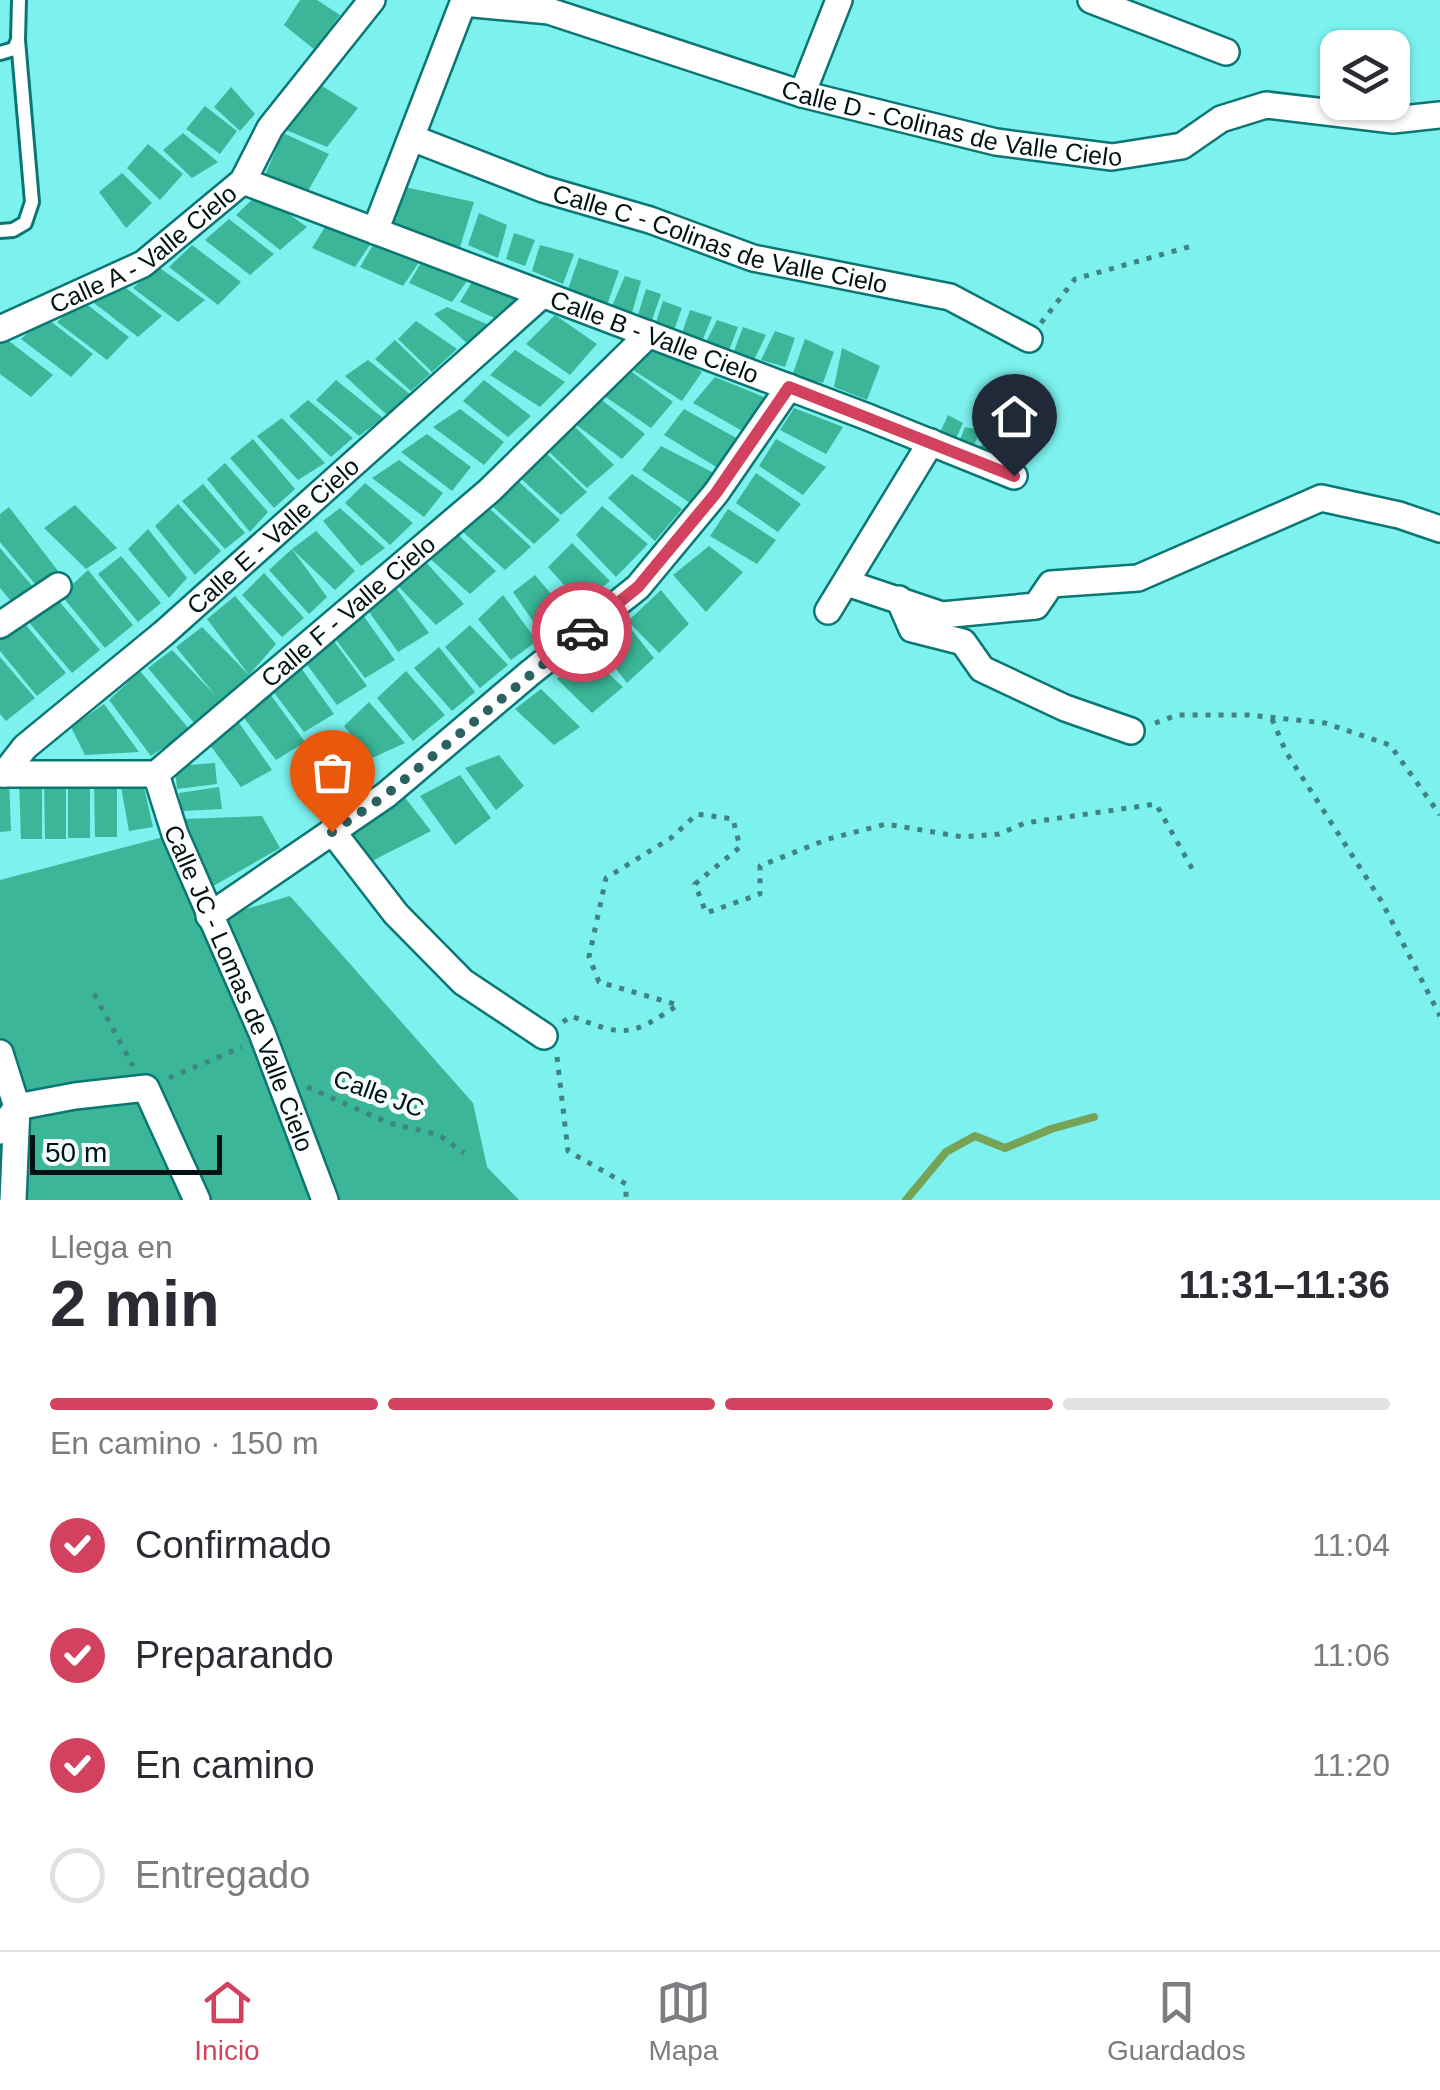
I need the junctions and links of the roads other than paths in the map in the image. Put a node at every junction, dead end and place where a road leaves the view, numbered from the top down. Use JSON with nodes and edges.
{"nodes":[{"id":1,"x":19,"y":0,"type":"edge"},
{"id":2,"x":372,"y":0,"type":"edge"},
{"id":3,"x":839,"y":0,"type":"edge"},
{"id":4,"x":1090,"y":0,"type":"edge"},
{"id":5,"x":18,"y":40,"type":"junction"},
{"id":6,"x":1226,"y":52,"type":"dead end"},
{"id":7,"x":0,"y":53,"type":"edge"},
{"id":8,"x":802,"y":94,"type":"junction"},
{"id":9,"x":1440,"y":115,"type":"edge"},
{"id":10,"x":412,"y":138,"type":"junction"},
{"id":11,"x":243,"y":181,"type":"junction"},
{"id":12,"x":0,"y":231,"type":"edge"},
{"id":13,"x":376,"y":231,"type":"junction"},
{"id":14,"x":542,"y":294,"type":"junction"},
{"id":15,"x":0,"y":329,"type":"edge"},
{"id":16,"x":649,"y":334,"type":"junction"},
{"id":17,"x":1029,"y":338,"type":"road end"},
{"id":18,"x":789,"y":387,"type":"junction"},
{"id":19,"x":931,"y":442,"type":"junction"},
{"id":20,"x":1014,"y":476,"type":"dead end"},
{"id":21,"x":1440,"y":530,"type":"edge"},
{"id":22,"x":846,"y":583,"type":"junction"},
{"id":23,"x":58,"y":586,"type":"dead end"},
{"id":24,"x":899,"y":599,"type":"junction"},
{"id":25,"x":828,"y":611,"type":"dead end"},
{"id":26,"x":0,"y":625,"type":"edge"},
{"id":27,"x":1131,"y":731,"type":"road end"},
{"id":28,"x":2,"y":774,"type":"edge"},
{"id":29,"x":156,"y":774,"type":"junction"},
{"id":30,"x":332,"y":832,"type":"junction"},
{"id":31,"x":209,"y":916,"type":"junction"},
{"id":32,"x":544,"y":1036,"type":"road end"},
{"id":33,"x":0,"y":1053,"type":"edge"},
{"id":34,"x":17,"y":1107,"type":"junction"},
{"id":35,"x":0,"y":1130,"type":"edge"},
{"id":36,"x":13,"y":1200,"type":"edge"},
{"id":37,"x":197,"y":1200,"type":"edge"},
{"id":38,"x":325,"y":1200,"type":"edge"}],
"edges":[{"from":1,"to":5,"type":"lane"},
{"from":2,"to":11,"type":"street","name":"Calle A - Valle Cielo"},
{"from":3,"to":8,"type":"street"},
{"from":4,"to":6,"type":"street"},
{"from":5,"to":7,"type":"lane"},
{"from":5,"to":12,"type":"lane"},
{"from":8,"to":9,"type":"street","name":"Calle D - Colinas de Valle Cielo"},
{"from":8,"to":10,"type":"street","name":"Calle D - Colinas de Valle Cielo"},
{"from":10,"to":13,"type":"street"},
{"from":10,"to":17,"type":"street","name":"Calle C - Colinas de Valle Cielo"},
{"from":11,"to":13,"type":"street","name":"Calle B - Valle Cielo"},
{"from":11,"to":15,"type":"street","name":"Calle A - Valle Cielo"},
{"from":13,"to":14,"type":"street","name":"Calle B - Valle Cielo"},
{"from":14,"to":16,"type":"street","name":"Calle B - Valle Cielo"},
{"from":14,"to":28,"type":"street","name":"Calle E - Valle Cielo"},
{"from":16,"to":18,"type":"street","name":"Calle B - Valle Cielo"},
{"from":16,"to":29,"type":"street","name":"Calle F - Valle Cielo"},
{"from":18,"to":19,"type":"street","name":"Calle B - Valle Cielo"},
{"from":18,"to":30,"type":"street"},
{"from":19,"to":20,"type":"street","name":"Calle B - Valle Cielo"},
{"from":19,"to":22,"type":"street"},
{"from":21,"to":24,"type":"street"},
{"from":22,"to":24,"type":"street"},
{"from":22,"to":25,"type":"street"},
{"from":23,"to":26,"type":"street"},
{"from":24,"to":27,"type":"street"},
{"from":28,"to":29,"type":"street"},
{"from":29,"to":31,"type":"street","name":"Calle JC - Lomas de Valle Cielo"},
{"from":30,"to":31,"type":"street"},
{"from":30,"to":32,"type":"street"},
{"from":31,"to":38,"type":"street","name":"Calle JC - Lomas de Valle Cielo"},
{"from":33,"to":34,"type":"street"},
{"from":34,"to":35,"type":"street"},
{"from":34,"to":36,"type":"street"},
{"from":34,"to":37,"type":"street"}]}
